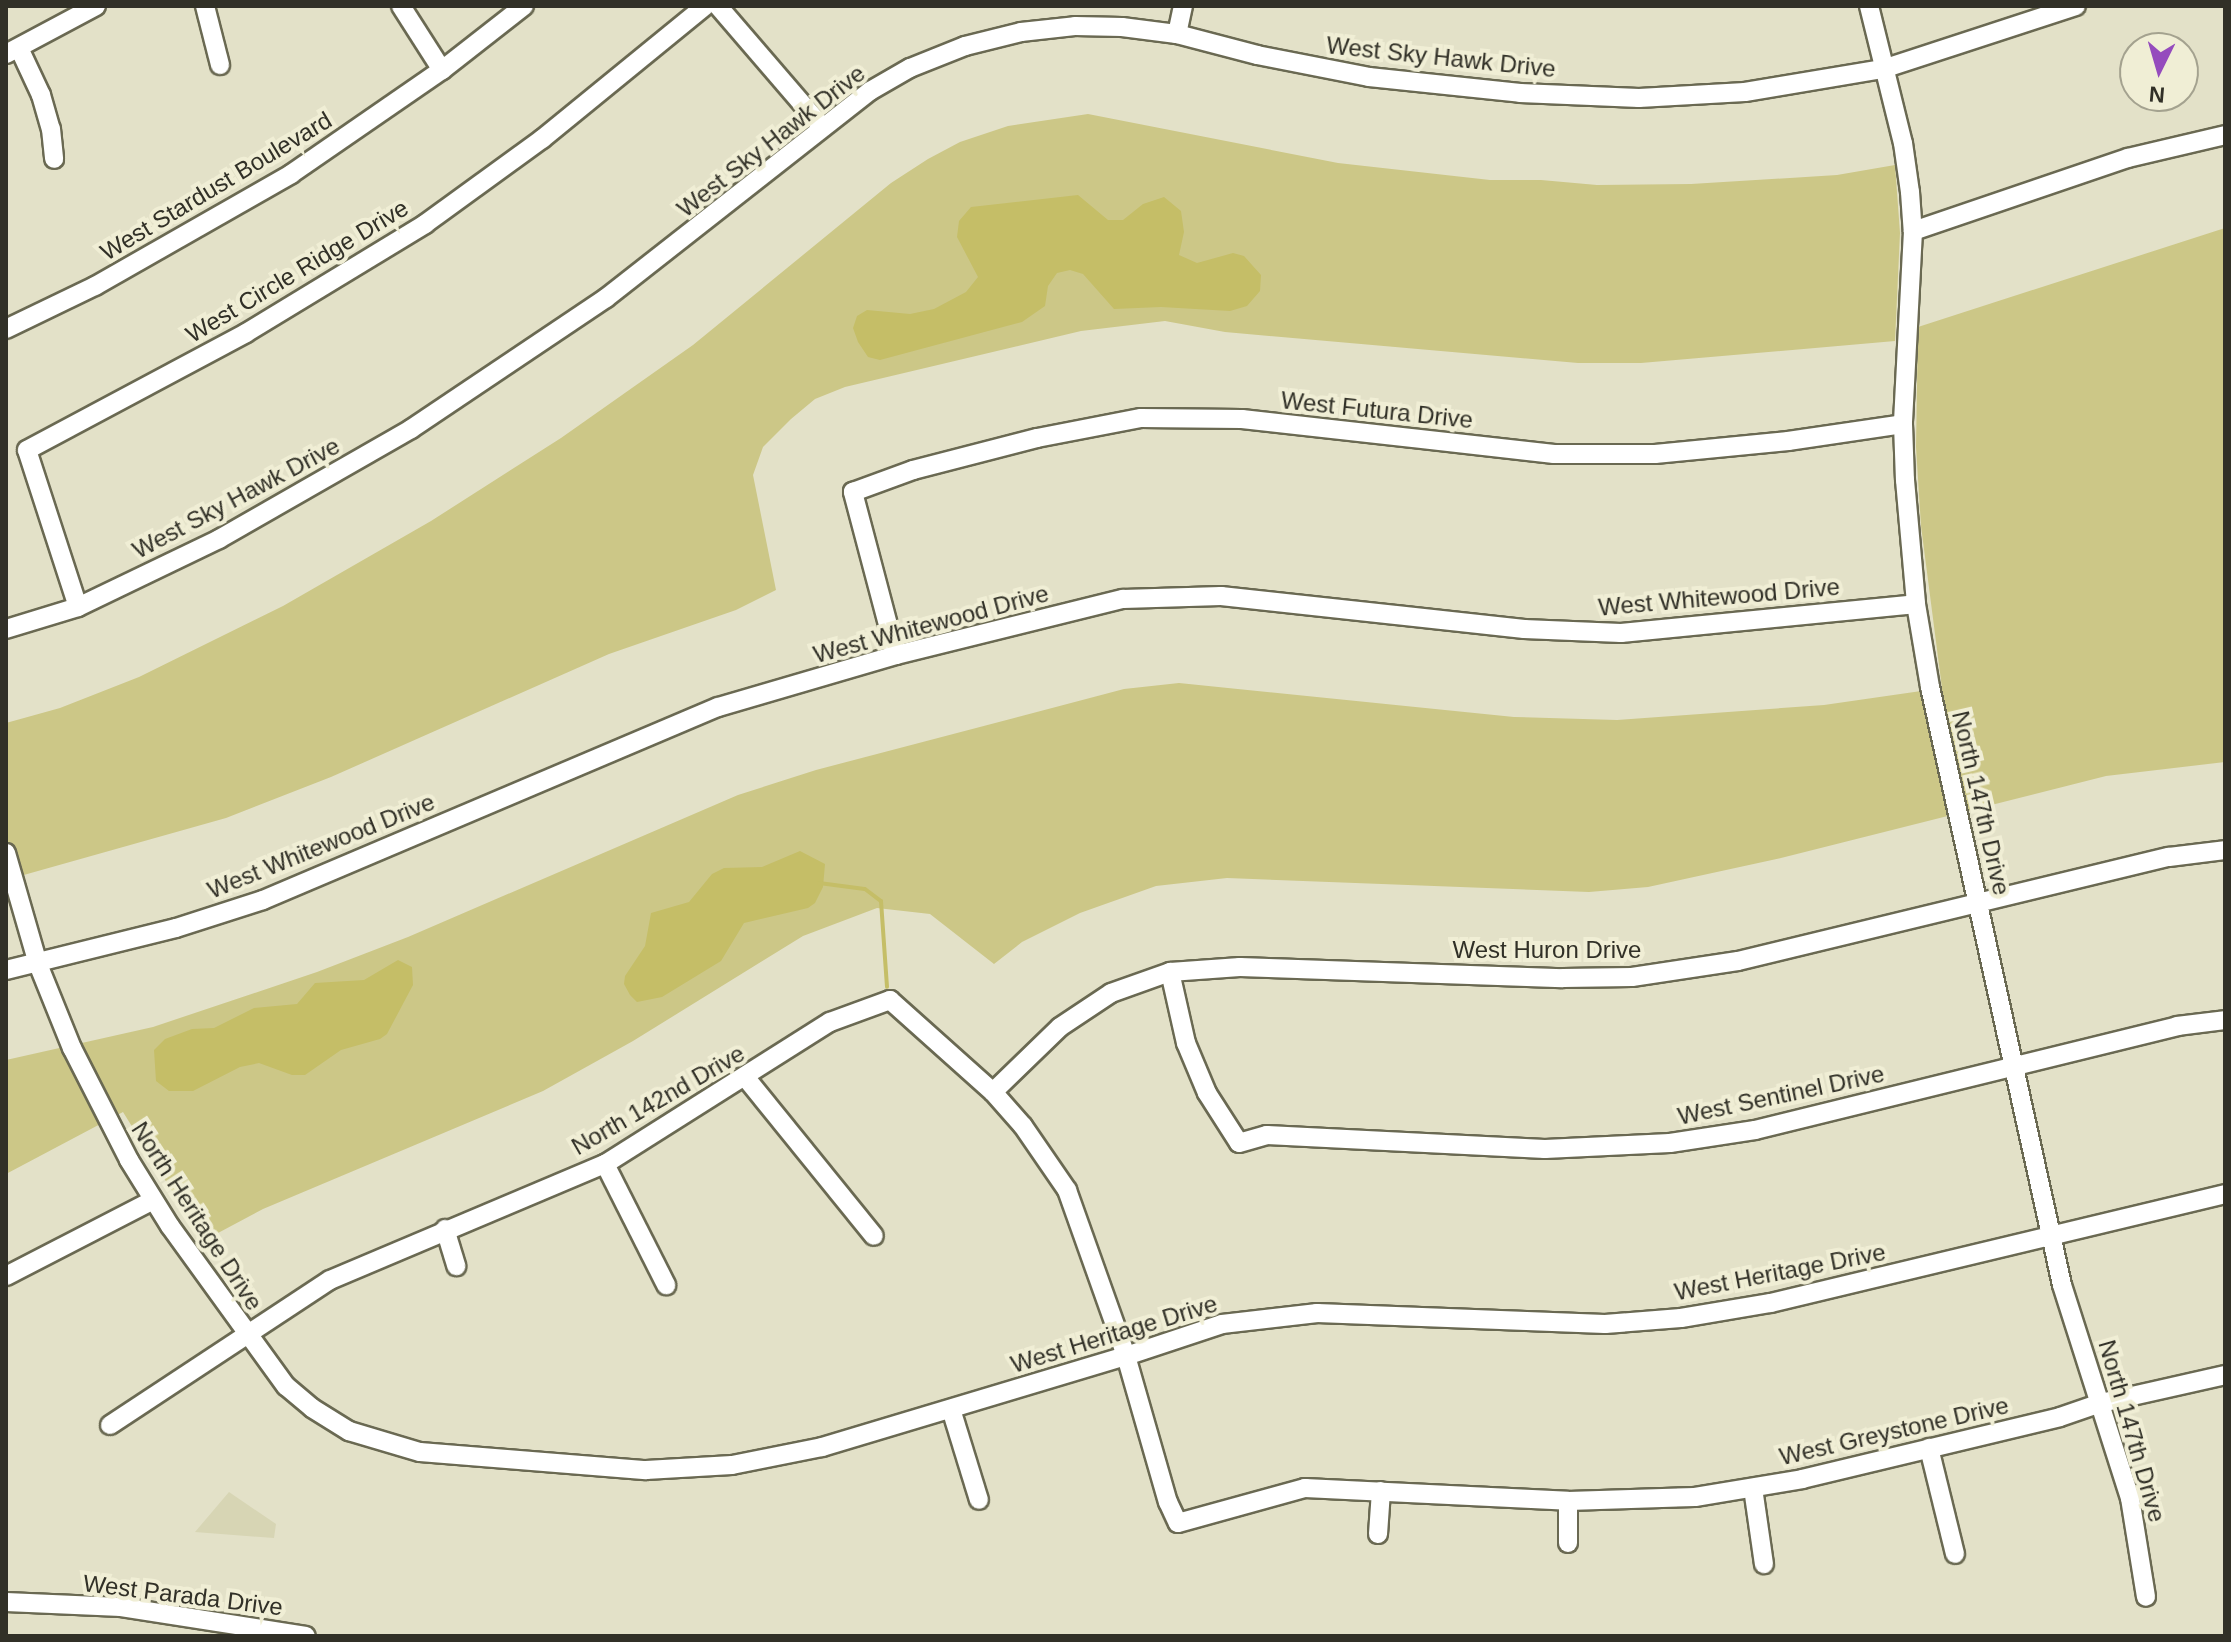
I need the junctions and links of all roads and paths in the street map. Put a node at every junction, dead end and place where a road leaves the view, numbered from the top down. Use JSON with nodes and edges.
{"nodes":[{"id":1,"x":96,"y":6,"type":"edge"},
{"id":2,"x":205,"y":6,"type":"edge"},
{"id":3,"x":401,"y":6,"type":"edge"},
{"id":4,"x":524,"y":6,"type":"edge"},
{"id":5,"x":705,"y":6,"type":"edge"},
{"id":6,"x":718,"y":6,"type":"edge"},
{"id":7,"x":1183,"y":6,"type":"edge"},
{"id":8,"x":1869,"y":6,"type":"edge"},
{"id":9,"x":2076,"y":6,"type":"edge"},
{"id":10,"x":2042,"y":11,"type":"edge"},
{"id":11,"x":1177,"y":34,"type":"junction"},
{"id":12,"x":13,"y":51,"type":"edge"},
{"id":13,"x":220,"y":65,"type":"dead end"},
{"id":14,"x":1883,"y":69,"type":"junction"},
{"id":15,"x":442,"y":70,"type":"junction"},
{"id":16,"x":822,"y":127,"type":"junction"},
{"id":17,"x":2225,"y":135,"type":"edge"},
{"id":18,"x":54,"y":159,"type":"dead end"},
{"id":19,"x":1913,"y":231,"type":"junction"},
{"id":20,"x":6,"y":329,"type":"edge"},
{"id":21,"x":1903,"y":424,"type":"junction"},
{"id":22,"x":1916,"y":604,"type":"junction"},
{"id":23,"x":78,"y":607,"type":"junction"},
{"id":24,"x":6,"y":629,"type":"edge"},
{"id":25,"x":896,"y":655,"type":"junction"},
{"id":26,"x":2225,"y":850,"type":"edge"},
{"id":27,"x":6,"y":853,"type":"edge"},
{"id":28,"x":1980,"y":903,"type":"junction"},
{"id":29,"x":38,"y":964,"type":"junction"},
{"id":30,"x":6,"y":970,"type":"edge"},
{"id":31,"x":1170,"y":972,"type":"junction"},
{"id":32,"x":2225,"y":1020,"type":"edge"},
{"id":33,"x":2014,"y":1065,"type":"junction"},
{"id":34,"x":746,"y":1078,"type":"junction"},
{"id":35,"x":993,"y":1092,"type":"junction"},
{"id":36,"x":605,"y":1164,"type":"junction"},
{"id":37,"x":2225,"y":1194,"type":"edge"},
{"id":38,"x":153,"y":1200,"type":"junction"},
{"id":39,"x":445,"y":1229,"type":"junction"},
{"id":40,"x":2051,"y":1235,"type":"junction"},
{"id":41,"x":874,"y":1236,"type":"dead end"},
{"id":42,"x":456,"y":1266,"type":"dead end"},
{"id":43,"x":6,"y":1276,"type":"edge"},
{"id":44,"x":666,"y":1285,"type":"dead end"},
{"id":45,"x":247,"y":1337,"type":"junction"},
{"id":46,"x":1126,"y":1356,"type":"junction"},
{"id":47,"x":2225,"y":1375,"type":"edge"},
{"id":48,"x":2101,"y":1403,"type":"junction"},
{"id":49,"x":951,"y":1409,"type":"junction"},
{"id":50,"x":110,"y":1425,"type":"dead end"},
{"id":51,"x":1929,"y":1448,"type":"junction"},
{"id":52,"x":1753,"y":1488,"type":"junction"},
{"id":53,"x":1381,"y":1491,"type":"junction"},
{"id":54,"x":979,"y":1500,"type":"dead end"},
{"id":55,"x":1568,"y":1501,"type":"junction"},
{"id":56,"x":1378,"y":1534,"type":"dead end"},
{"id":57,"x":1568,"y":1543,"type":"dead end"},
{"id":58,"x":1955,"y":1554,"type":"dead end"},
{"id":59,"x":1764,"y":1564,"type":"dead end"},
{"id":60,"x":2146,"y":1597,"type":"dead end"},
{"id":61,"x":6,"y":1602,"type":"edge"},
{"id":62,"x":306,"y":1636,"type":"edge"}],
"edges":[{"from":1,"to":12,"type":"street"},
{"from":2,"to":13,"type":"street"},
{"from":3,"to":15,"type":"street"},
{"from":4,"to":15,"type":"street","name":"West Stardust Boulevard"},
{"from":5,"to":23,"type":"street","name":"West Circle Ridge Drive"},
{"from":6,"to":16,"type":"street"},
{"from":7,"to":11,"type":"street"},
{"from":8,"to":14,"type":"street","name":"North 147th Drive"},
{"from":9,"to":10,"type":"street","name":"West Sky Hawk Drive"},
{"from":10,"to":14,"type":"street","name":"West Sky Hawk Drive"},
{"from":11,"to":14,"type":"street","name":"West Sky Hawk Drive"},
{"from":11,"to":16,"type":"street","name":"West Sky Hawk Drive"},
{"from":12,"to":18,"type":"street"},
{"from":14,"to":19,"type":"street","name":"North 147th Drive"},
{"from":15,"to":20,"type":"street","name":"West Stardust Boulevard"},
{"from":16,"to":23,"type":"street","name":"West Sky Hawk Drive"},
{"from":17,"to":19,"type":"street"},
{"from":19,"to":21,"type":"street","name":"North 147th Drive"},
{"from":21,"to":22,"type":"street","name":"North 147th Drive"},
{"from":21,"to":25,"type":"street","name":"West Futura Drive"},
{"from":22,"to":25,"type":"street","name":"West Whitewood Drive"},
{"from":22,"to":28,"type":"street","name":"North 147th Drive"},
{"from":23,"to":24,"type":"street","name":"West Sky Hawk Drive"},
{"from":25,"to":29,"type":"street","name":"West Whitewood Drive"},
{"from":26,"to":28,"type":"street","name":"West Huron Drive"},
{"from":27,"to":29,"type":"street","name":"North Heritage Drive"},
{"from":28,"to":31,"type":"street","name":"West Huron Drive"},
{"from":28,"to":33,"type":"street","name":"North 147th Drive"},
{"from":29,"to":30,"type":"street","name":"West Whitewood Drive"},
{"from":29,"to":38,"type":"street","name":"North Heritage Drive"},
{"from":31,"to":33,"type":"street","name":"West Sentinel Drive"},
{"from":31,"to":35,"type":"street","name":"West Huron Drive"},
{"from":32,"to":33,"type":"street","name":"West Sentinel Drive"},
{"from":33,"to":40,"type":"street","name":"North 147th Drive"},
{"from":34,"to":35,"type":"street","name":"North 142nd Drive"},
{"from":34,"to":36,"type":"street","name":"North 142nd Drive"},
{"from":34,"to":41,"type":"street"},
{"from":35,"to":46,"type":"street"},
{"from":36,"to":39,"type":"street","name":"North 142nd Drive"},
{"from":36,"to":44,"type":"street"},
{"from":37,"to":40,"type":"street","name":"West Heritage Drive"},
{"from":38,"to":43,"type":"street"},
{"from":38,"to":45,"type":"street","name":"North Heritage Drive"},
{"from":39,"to":42,"type":"street"},
{"from":39,"to":45,"type":"street","name":"North 142nd Drive"},
{"from":40,"to":46,"type":"street","name":"West Heritage Drive"},
{"from":40,"to":48,"type":"street","name":"North 147th Drive"},
{"from":45,"to":49,"type":"street","name":"West Heritage Drive"},
{"from":45,"to":50,"type":"street","name":"North 142nd Drive"},
{"from":46,"to":49,"type":"street","name":"West Heritage Drive"},
{"from":46,"to":53,"type":"street","name":"West Greystone Drive"},
{"from":47,"to":48,"type":"street","name":"West Greystone Drive"},
{"from":48,"to":51,"type":"street","name":"West Greystone Drive"},
{"from":48,"to":60,"type":"street","name":"North 147th Drive"},
{"from":49,"to":54,"type":"street"},
{"from":51,"to":52,"type":"street","name":"West Greystone Drive"},
{"from":51,"to":58,"type":"street"},
{"from":52,"to":55,"type":"street","name":"West Greystone Drive"},
{"from":52,"to":59,"type":"street"},
{"from":53,"to":55,"type":"street","name":"West Greystone Drive"},
{"from":53,"to":56,"type":"street"},
{"from":55,"to":57,"type":"street"},
{"from":61,"to":62,"type":"street","name":"West Parada Drive"}]}
